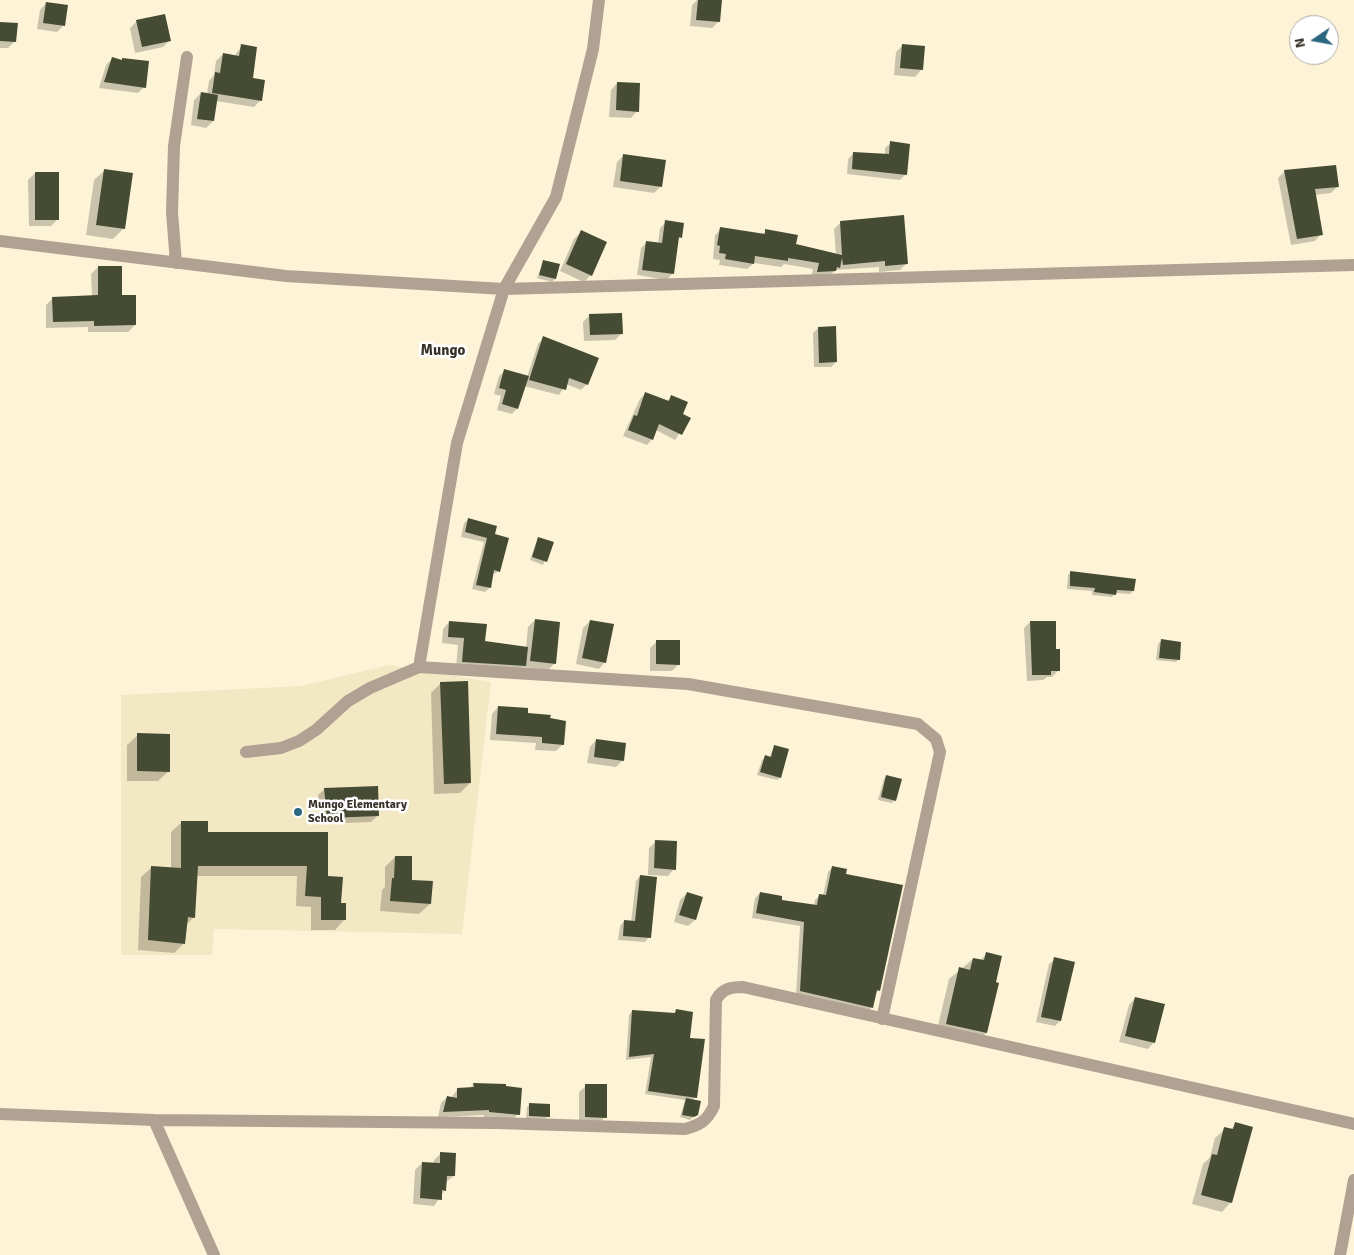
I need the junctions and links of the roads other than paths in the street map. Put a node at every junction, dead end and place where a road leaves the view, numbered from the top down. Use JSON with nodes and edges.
{"nodes":[{"id":1,"x":599,"y":0,"type":"edge"},
{"id":2,"x":187,"y":57,"type":"dead end"},
{"id":3,"x":0,"y":241,"type":"edge"},
{"id":4,"x":176,"y":262,"type":"junction"},
{"id":5,"x":1354,"y":265,"type":"edge"},
{"id":6,"x":504,"y":289,"type":"junction"},
{"id":7,"x":419,"y":667,"type":"junction"},
{"id":8,"x":246,"y":752,"type":"dead end"},
{"id":9,"x":882,"y":1019,"type":"junction"},
{"id":10,"x":0,"y":1114,"type":"edge"},
{"id":11,"x":154,"y":1120,"type":"junction"},
{"id":12,"x":1354,"y":1124,"type":"edge"},
{"id":13,"x":1354,"y":1180,"type":"edge"},
{"id":14,"x":214,"y":1255,"type":"edge"},
{"id":15,"x":1340,"y":1255,"type":"edge"}],
"edges":[{"from":1,"to":6,"type":"street"},
{"from":2,"to":4,"type":"street"},
{"from":3,"to":4,"type":"street"},
{"from":4,"to":6,"type":"street"},
{"from":5,"to":6,"type":"street"},
{"from":6,"to":7,"type":"street"},
{"from":7,"to":8,"type":"street"},
{"from":7,"to":9,"type":"street"},
{"from":9,"to":11,"type":"street"},
{"from":9,"to":12,"type":"street"},
{"from":10,"to":11,"type":"street"},
{"from":11,"to":14,"type":"street"},
{"from":13,"to":15,"type":"street"}]}
